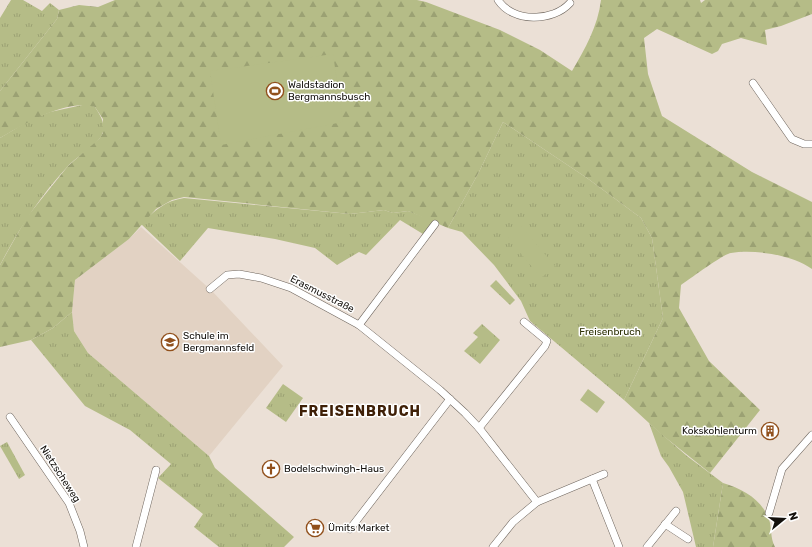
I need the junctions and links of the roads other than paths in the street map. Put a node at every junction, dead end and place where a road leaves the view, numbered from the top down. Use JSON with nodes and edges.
{"nodes":[{"id":1,"x":498,"y":0,"type":"edge"},
{"id":2,"x":570,"y":3,"type":"dead end"},
{"id":3,"x":753,"y":83,"type":"dead end"},
{"id":4,"x":812,"y":144,"type":"edge"},
{"id":5,"x":435,"y":224,"type":"dead end"},
{"id":6,"x":210,"y":289,"type":"dead end"},
{"id":7,"x":524,"y":322,"type":"dead end"},
{"id":8,"x":359,"y":325,"type":"junction"},
{"id":9,"x":450,"y":399,"type":"junction"},
{"id":10,"x":10,"y":417,"type":"dead end"},
{"id":11,"x":479,"y":428,"type":"junction"},
{"id":12,"x":812,"y":435,"type":"edge"},
{"id":13,"x":156,"y":470,"type":"dead end"},
{"id":14,"x":604,"y":474,"type":"dead end"},
{"id":15,"x":592,"y":479,"type":"junction"},
{"id":16,"x":537,"y":502,"type":"junction"},
{"id":17,"x":676,"y":511,"type":"dead end"},
{"id":18,"x":769,"y":513,"type":"dead end"},
{"id":19,"x":665,"y":524,"type":"junction"},
{"id":20,"x":350,"y":529,"type":"dead end"},
{"id":21,"x":688,"y":539,"type":"dead end"},
{"id":22,"x":84,"y":547,"type":"edge"},
{"id":23,"x":136,"y":547,"type":"edge"},
{"id":24,"x":493,"y":547,"type":"edge"},
{"id":25,"x":619,"y":547,"type":"edge"},
{"id":26,"x":646,"y":547,"type":"edge"}],
"edges":[{"from":1,"to":2,"type":"street"},
{"from":3,"to":4,"type":"street"},
{"from":5,"to":8,"type":"street","name":"Erasmusstraße"},
{"from":6,"to":8,"type":"street","name":"Erasmusstraße"},
{"from":7,"to":11,"type":"street"},
{"from":8,"to":9,"type":"street","name":"Erasmusstraße"},
{"from":9,"to":11,"type":"street","name":"Erasmusstraße"},
{"from":9,"to":20,"type":"street"},
{"from":10,"to":22,"type":"street","name":"Nietzscheweg"},
{"from":11,"to":16,"type":"street","name":"Erasmusstraße"},
{"from":12,"to":18,"type":"street"},
{"from":13,"to":23,"type":"street"},
{"from":14,"to":15,"type":"street"},
{"from":15,"to":16,"type":"street"},
{"from":15,"to":25,"type":"street"},
{"from":16,"to":24,"type":"street"},
{"from":17,"to":19,"type":"street"},
{"from":19,"to":21,"type":"street"},
{"from":19,"to":26,"type":"street"}]}
